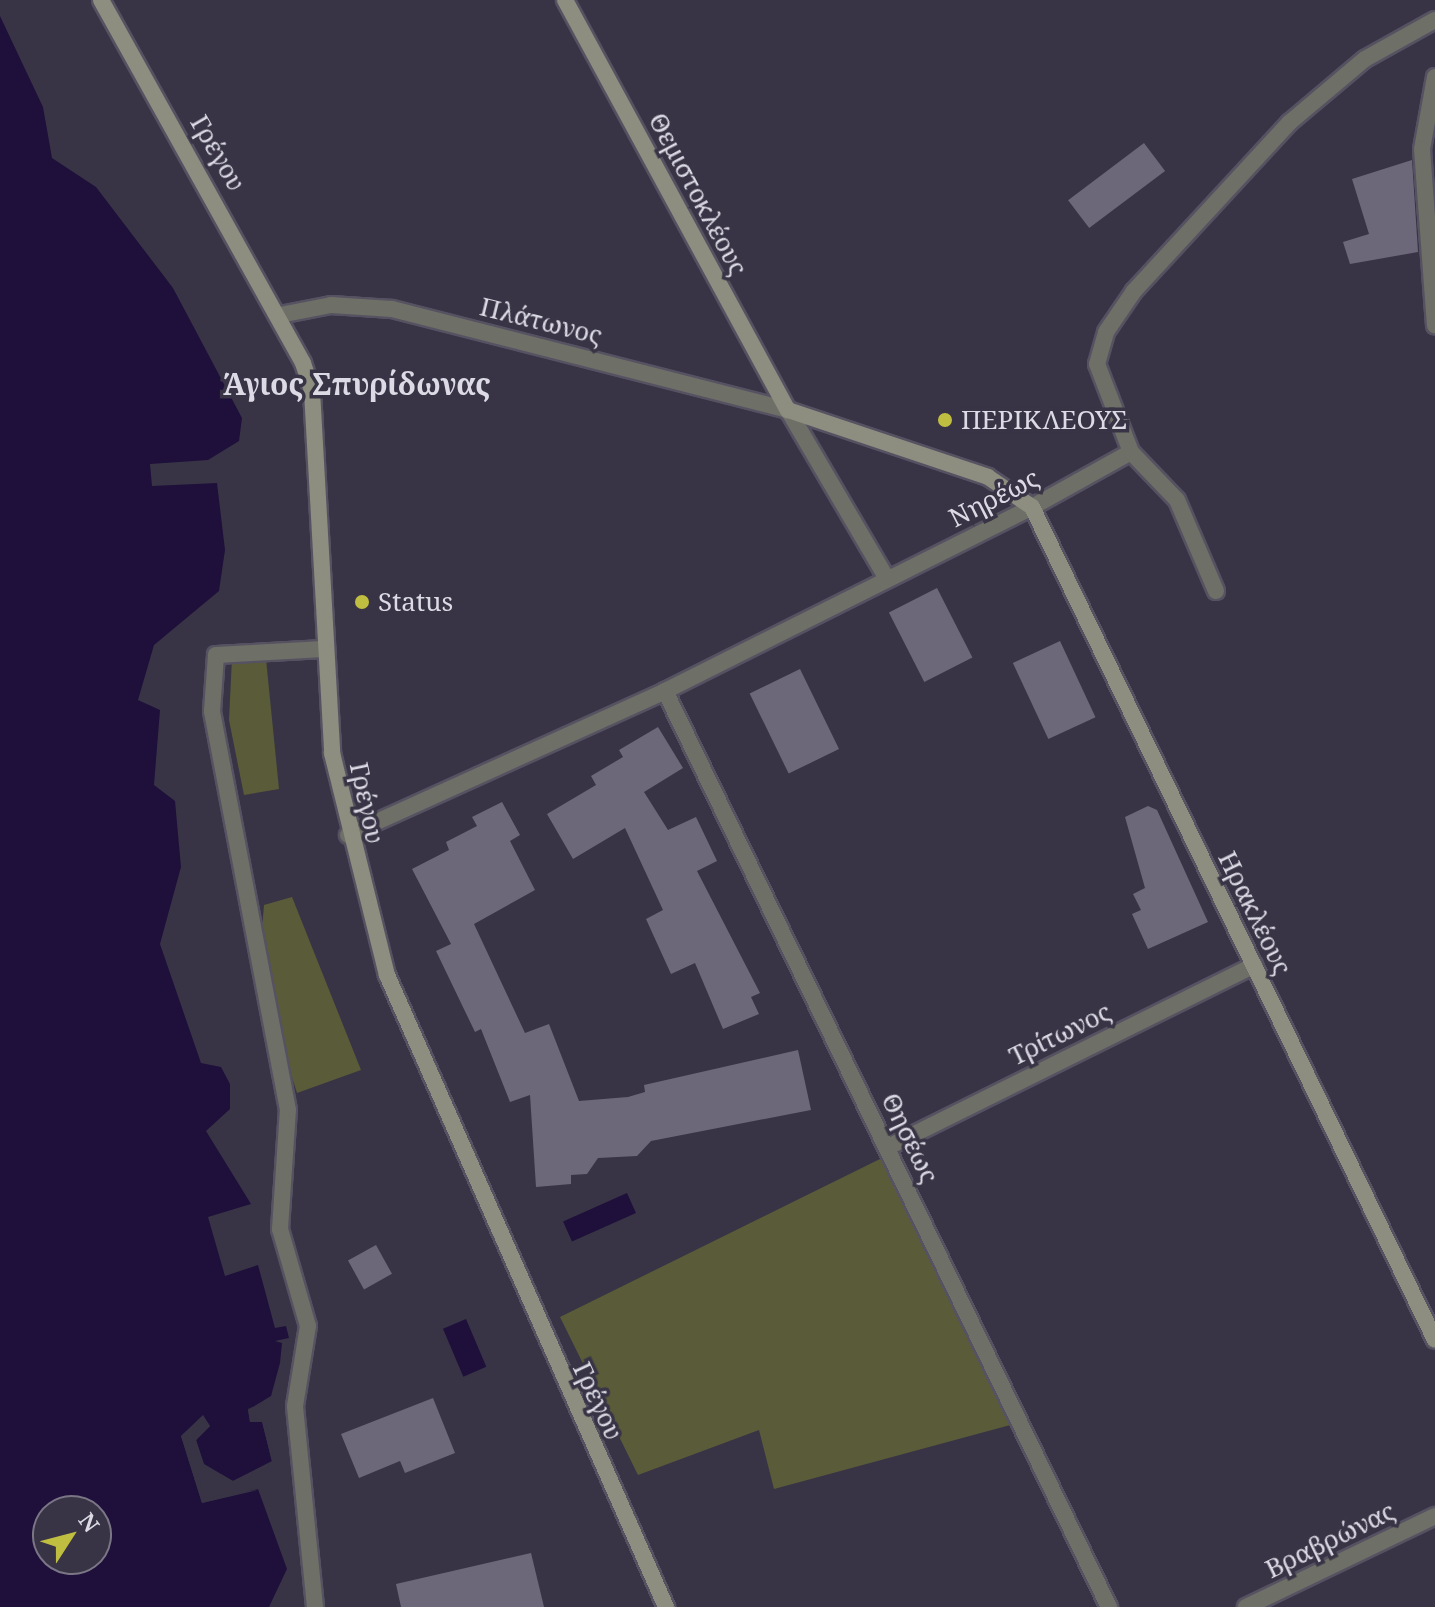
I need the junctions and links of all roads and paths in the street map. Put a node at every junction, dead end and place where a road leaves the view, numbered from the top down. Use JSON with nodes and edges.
{"nodes":[{"id":1,"x":101,"y":0,"type":"edge"},
{"id":2,"x":565,"y":0,"type":"edge"},
{"id":3,"x":1435,"y":20,"type":"edge"},
{"id":4,"x":1435,"y":77,"type":"edge"},
{"id":5,"x":280,"y":315,"type":"junction"},
{"id":6,"x":1435,"y":326,"type":"edge"},
{"id":7,"x":788,"y":410,"type":"junction"},
{"id":8,"x":1131,"y":452,"type":"junction"},
{"id":9,"x":1032,"y":507,"type":"junction"},
{"id":10,"x":887,"y":579,"type":"junction"},
{"id":11,"x":1216,"y":591,"type":"dead end"},
{"id":12,"x":324,"y":649,"type":"junction"},
{"id":13,"x":665,"y":691,"type":"junction"},
{"id":14,"x":348,"y":835,"type":"junction"},
{"id":15,"x":1254,"y":965,"type":"junction"},
{"id":16,"x":888,"y":1147,"type":"junction"},
{"id":17,"x":1435,"y":1340,"type":"edge"},
{"id":18,"x":1435,"y":1516,"type":"edge"},
{"id":19,"x":315,"y":1607,"type":"edge"},
{"id":20,"x":666,"y":1607,"type":"edge"},
{"id":21,"x":1109,"y":1607,"type":"edge"},
{"id":22,"x":1246,"y":1607,"type":"edge"}],
"edges":[{"from":1,"to":5,"type":"main road","name":"Γρέγου"},
{"from":2,"to":7,"type":"main road","name":"Θεμιστοκλέους"},
{"from":3,"to":8,"type":"street"},
{"from":4,"to":6,"type":"street"},
{"from":5,"to":7,"type":"street","name":"Πλάτωνος"},
{"from":5,"to":12,"type":"main road","name":"Γρέγου"},
{"from":7,"to":9,"type":"main road"},
{"from":7,"to":10,"type":"street"},
{"from":8,"to":9,"type":"street","name":"Νηρέως"},
{"from":8,"to":11,"type":"street"},
{"from":9,"to":10,"type":"street","name":"Νηρέως"},
{"from":9,"to":15,"type":"main road","name":"Ηρακλέους"},
{"from":10,"to":13,"type":"street","name":"Νηρέως"},
{"from":12,"to":14,"type":"main road","name":"Γρέγου"},
{"from":12,"to":19,"type":"street"},
{"from":13,"to":14,"type":"street","name":"Νηρέως"},
{"from":13,"to":16,"type":"street","name":"Θησέως"},
{"from":14,"to":20,"type":"main road","name":"Γρέγου"},
{"from":15,"to":16,"type":"street","name":"Τρίτωνος"},
{"from":15,"to":17,"type":"main road","name":"Ηρακλέους"},
{"from":16,"to":21,"type":"street","name":"Θησέως"},
{"from":18,"to":22,"type":"street","name":"Βραβρώνας"}]}
